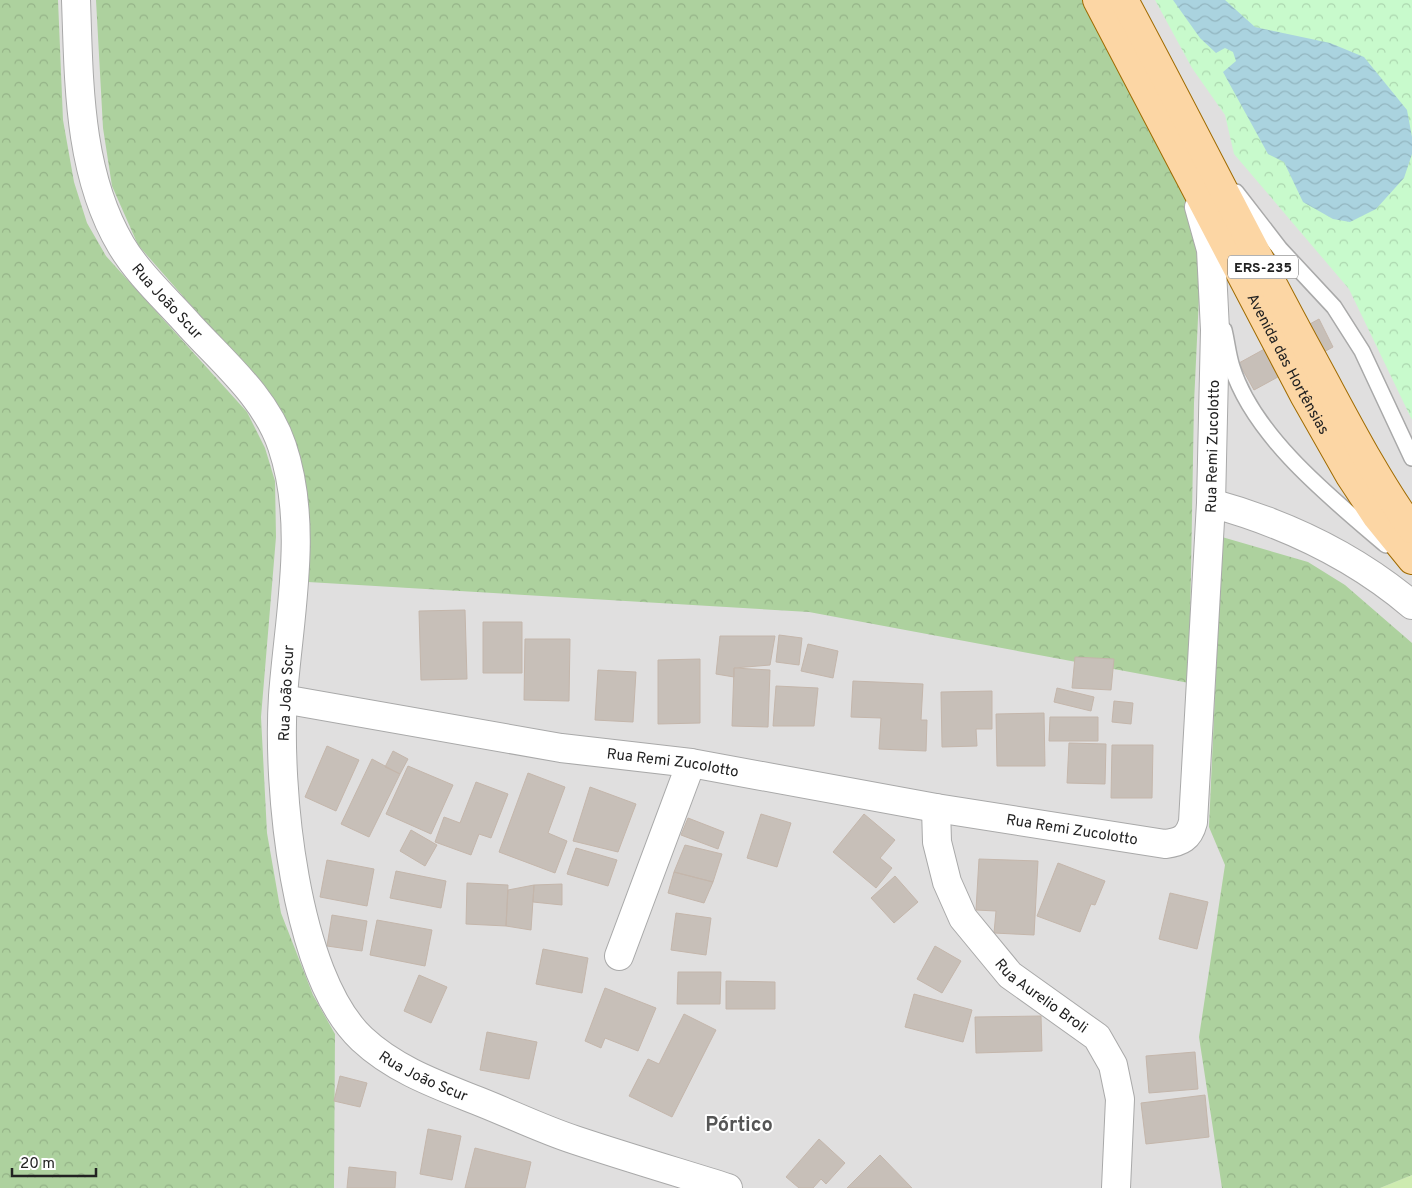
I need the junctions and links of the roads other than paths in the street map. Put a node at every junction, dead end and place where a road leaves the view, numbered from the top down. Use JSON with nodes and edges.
{"nodes":[{"id":1,"x":76,"y":0,"type":"edge"},
{"id":2,"x":1097,"y":0,"type":"edge"},
{"id":3,"x":1124,"y":0,"type":"edge"},
{"id":4,"x":1194,"y":157,"type":"junction"},
{"id":5,"x":1214,"y":282,"type":"junction"},
{"id":6,"x":1412,"y":458,"type":"edge"},
{"id":7,"x":1211,"y":503,"type":"junction"},
{"id":8,"x":1412,"y":529,"type":"edge"},
{"id":9,"x":1412,"y":560,"type":"edge"},
{"id":10,"x":1412,"y":566,"type":"edge"},
{"id":11,"x":1412,"y":605,"type":"edge"},
{"id":12,"x":283,"y":699,"type":"junction"},
{"id":13,"x":691,"y":763,"type":"junction"},
{"id":14,"x":936,"y":808,"type":"junction"},
{"id":15,"x":618,"y":956,"type":"dead end"},
{"id":16,"x":728,"y":1188,"type":"edge"},
{"id":17,"x":1116,"y":1188,"type":"edge"}],
"edges":[{"from":1,"to":12,"type":"street","name":"Rua João Scur"},
{"from":2,"to":4,"type":"main road","name":"Avenida das Hortênsias","number":"ERS-235"},
{"from":3,"to":4,"type":"main road","name":"Avenida das Hortênsias","number":"ERS-235"},
{"from":4,"to":5,"type":"street","name":"Rua Remi Zucolotto"},
{"from":4,"to":6,"type":"lane"},
{"from":4,"to":8,"type":"main road","name":"Avenida das Hortênsias","number":"ERS-235"},
{"from":4,"to":9,"type":"main road","name":"Avenida das Hortênsias","number":"ERS-235"},
{"from":5,"to":7,"type":"street","name":"Rua Remi Zucolotto"},
{"from":5,"to":10,"type":"lane"},
{"from":7,"to":11,"type":"street"},
{"from":7,"to":14,"type":"street","name":"Rua Remi Zucolotto"},
{"from":12,"to":13,"type":"street","name":"Rua Remi Zucolotto"},
{"from":12,"to":16,"type":"street","name":"Rua João Scur"},
{"from":13,"to":14,"type":"street","name":"Rua Remi Zucolotto"},
{"from":13,"to":15,"type":"street"},
{"from":14,"to":17,"type":"street","name":"Rua Aurelio Broli"}]}
